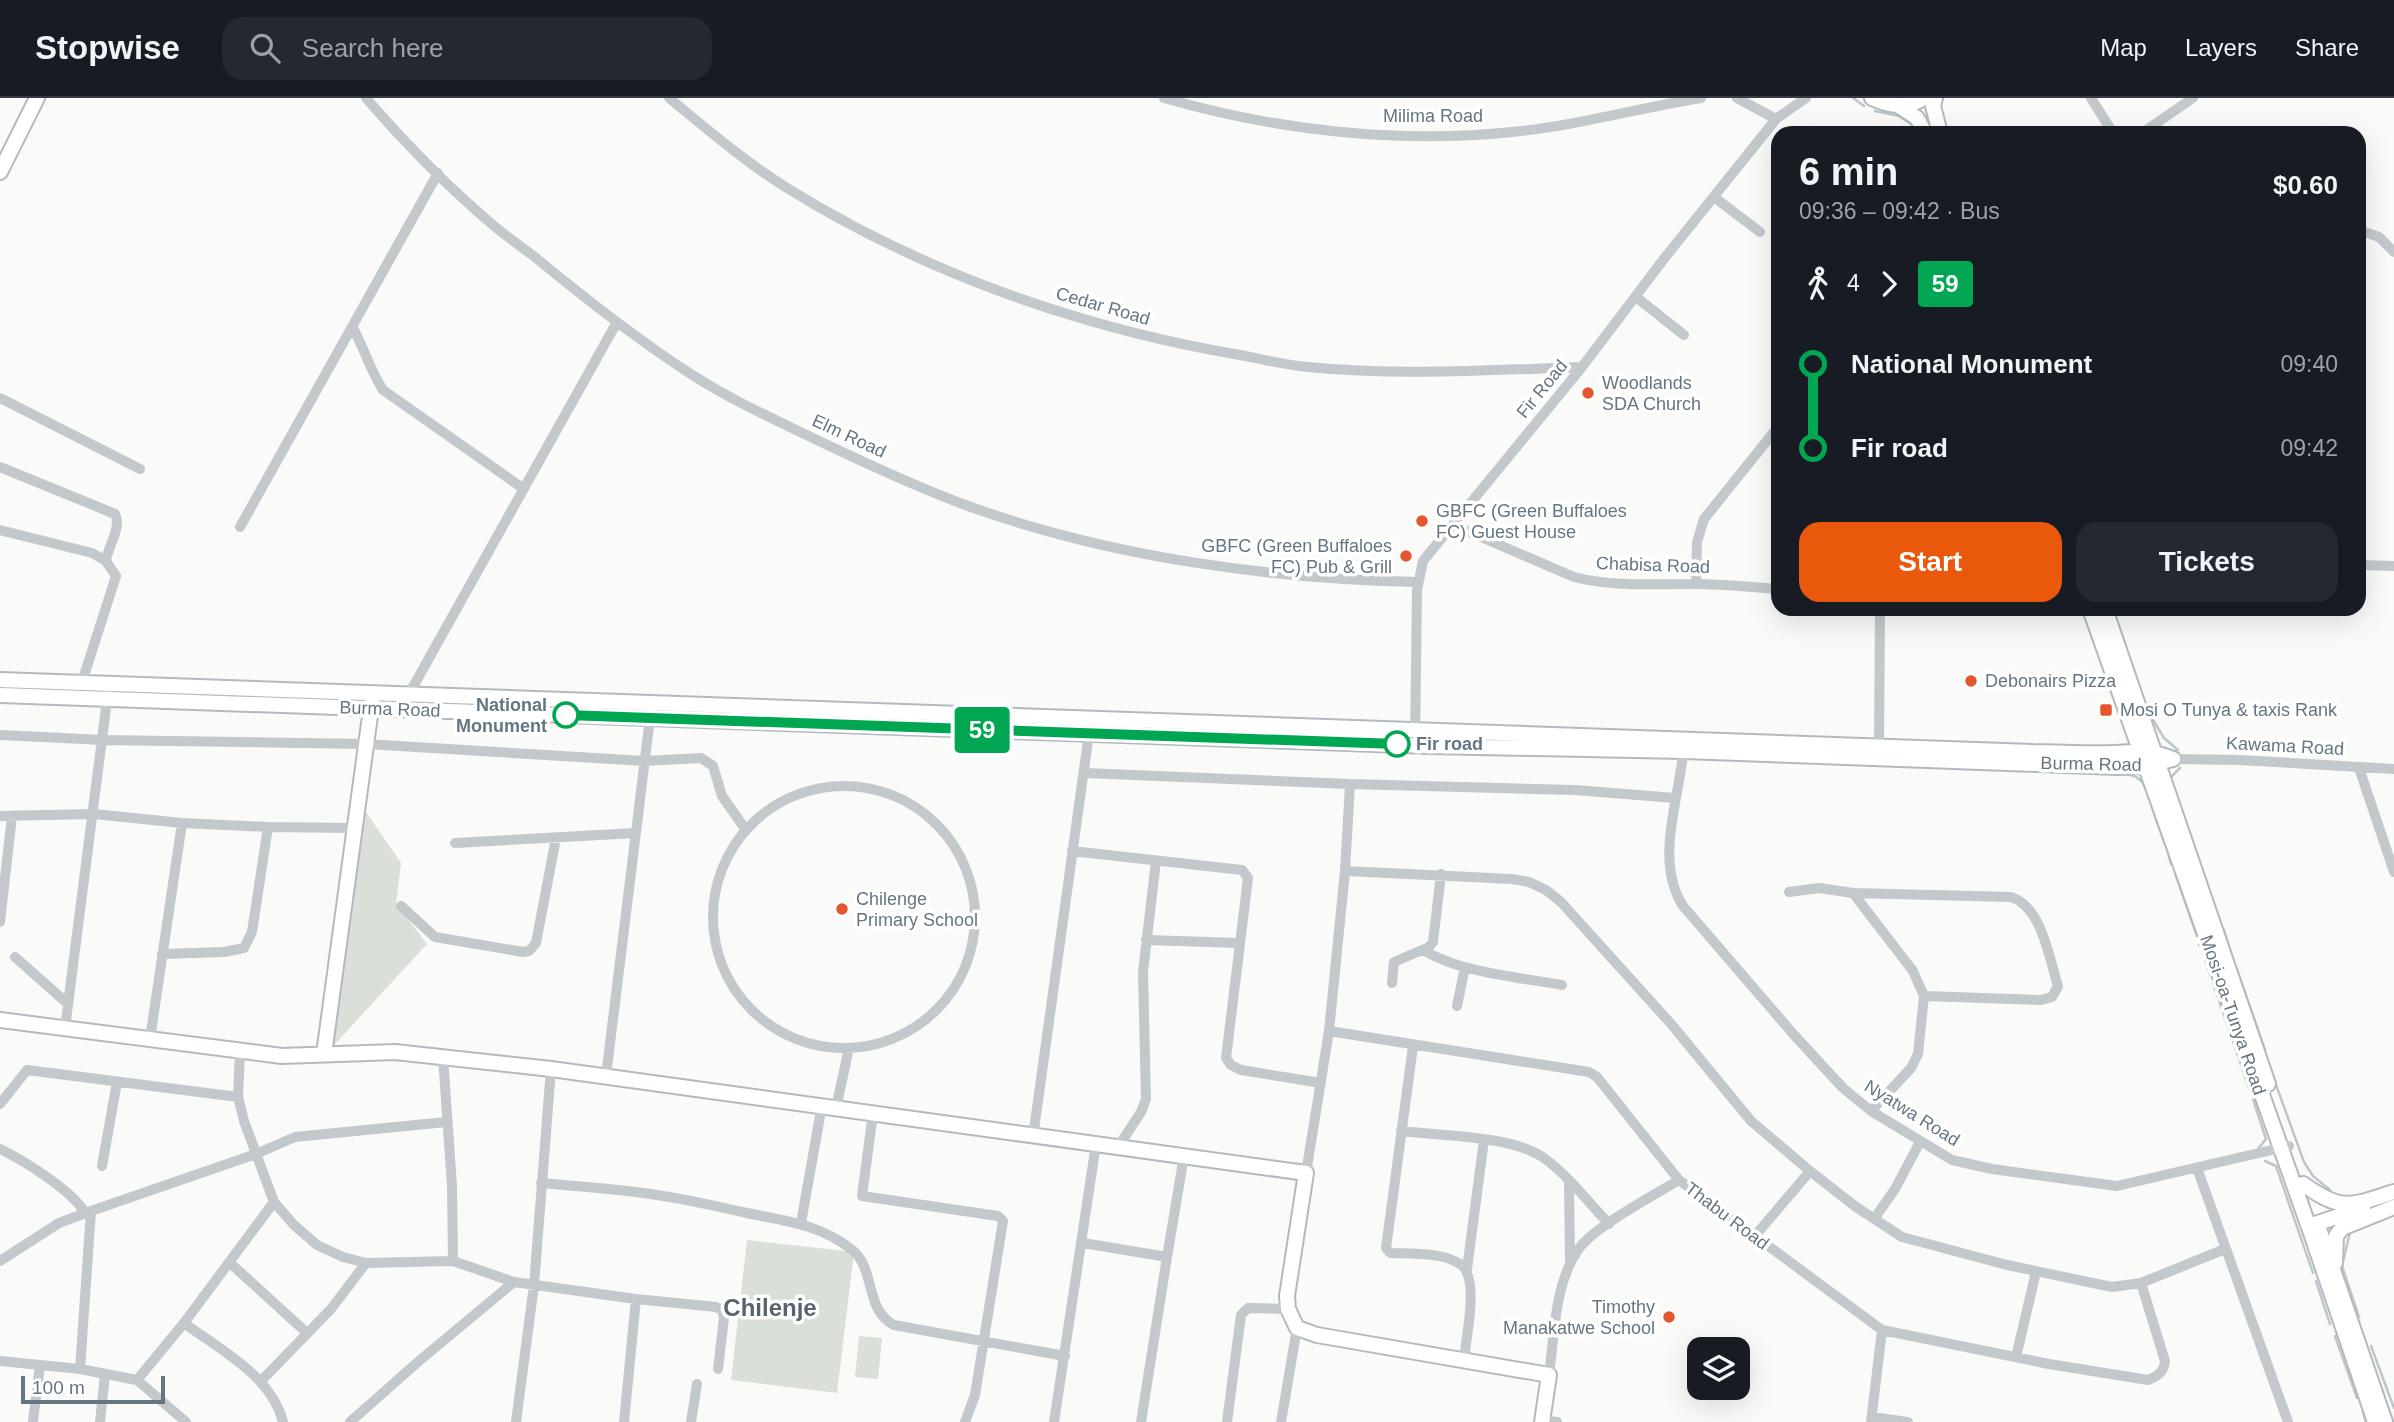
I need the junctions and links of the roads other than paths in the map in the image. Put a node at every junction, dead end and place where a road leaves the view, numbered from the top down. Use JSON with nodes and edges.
{"nodes":[{"id":1,"x":37,"y":98,"type":"edge"},
{"id":2,"x":366,"y":98,"type":"edge"},
{"id":3,"x":669,"y":98,"type":"edge"},
{"id":4,"x":1164,"y":98,"type":"edge"},
{"id":5,"x":1701,"y":98,"type":"edge"},
{"id":6,"x":1737,"y":98,"type":"edge"},
{"id":7,"x":1806,"y":98,"type":"edge"},
{"id":8,"x":1872,"y":98,"type":"edge"},
{"id":9,"x":1924,"y":98,"type":"edge"},
{"id":10,"x":1935,"y":98,"type":"edge"},
{"id":11,"x":2091,"y":98,"type":"edge"},
{"id":12,"x":2193,"y":98,"type":"edge"},
{"id":13,"x":1899,"y":106,"type":"junction"},
{"id":14,"x":1776,"y":119,"type":"junction"},
{"id":15,"x":1921,"y":126,"type":"edge"},
{"id":16,"x":1938,"y":126,"type":"edge"},
{"id":17,"x":2109,"y":126,"type":"edge"},
{"id":18,"x":2152,"y":126,"type":"edge"},
{"id":19,"x":0,"y":172,"type":"edge"},
{"id":20,"x":438,"y":173,"type":"junction"},
{"id":21,"x":1714,"y":197,"type":"junction"},
{"id":22,"x":1760,"y":232,"type":"dead end"},
{"id":23,"x":2366,"y":232,"type":"edge"},
{"id":24,"x":2394,"y":252,"type":"edge"},
{"id":25,"x":1636,"y":298,"type":"junction"},
{"id":26,"x":617,"y":322,"type":"junction"},
{"id":27,"x":353,"y":328,"type":"junction"},
{"id":28,"x":1684,"y":335,"type":"dead end"},
{"id":29,"x":1582,"y":367,"type":"junction"},
{"id":30,"x":0,"y":398,"type":"edge"},
{"id":31,"x":1771,"y":435,"type":"edge"},
{"id":32,"x":0,"y":467,"type":"edge"},
{"id":33,"x":140,"y":469,"type":"dead end"},
{"id":34,"x":524,"y":489,"type":"junction"},
{"id":35,"x":1453,"y":525,"type":"junction"},
{"id":36,"x":240,"y":527,"type":"dead end"},
{"id":37,"x":0,"y":530,"type":"edge"},
{"id":38,"x":106,"y":561,"type":"junction"},
{"id":39,"x":2366,"y":565,"type":"edge"},
{"id":40,"x":2394,"y":566,"type":"edge"},
{"id":41,"x":1418,"y":582,"type":"junction"},
{"id":42,"x":1696,"y":584,"type":"junction"},
{"id":43,"x":1771,"y":589,"type":"edge"},
{"id":44,"x":1880,"y":616,"type":"edge"},
{"id":45,"x":2093,"y":616,"type":"edge"},
{"id":46,"x":2107,"y":616,"type":"edge"},
{"id":47,"x":0,"y":680,"type":"edge"},
{"id":48,"x":82,"y":682,"type":"junction"},
{"id":49,"x":109,"y":682,"type":"junction"},
{"id":50,"x":373,"y":693,"type":"junction"},
{"id":51,"x":410,"y":694,"type":"junction"},
{"id":52,"x":0,"y":695,"type":"edge"},
{"id":53,"x":107,"y":698,"type":"junction"},
{"id":54,"x":371,"y":708,"type":"junction"},
{"id":55,"x":650,"y":718,"type":"junction"},
{"id":56,"x":1089,"y":733,"type":"junction"},
{"id":57,"x":0,"y":734,"type":"edge"},
{"id":58,"x":1415,"y":738,"type":"junction"},
{"id":59,"x":103,"y":740,"type":"junction"},
{"id":60,"x":366,"y":744,"type":"junction"},
{"id":61,"x":1684,"y":745,"type":"junction"},
{"id":62,"x":1879,"y":746,"type":"junction"},
{"id":63,"x":2149,"y":758,"type":"junction"},
{"id":64,"x":2173,"y":759,"type":"joint"},
{"id":65,"x":644,"y":761,"type":"junction"},
{"id":66,"x":2359,"y":768,"type":"junction"},
{"id":67,"x":2394,"y":769,"type":"edge"},
{"id":68,"x":1085,"y":773,"type":"junction"},
{"id":69,"x":1350,"y":784,"type":"junction"},
{"id":70,"x":1675,"y":798,"type":"junction"},
{"id":71,"x":94,"y":814,"type":"junction"},
{"id":72,"x":0,"y":816,"type":"edge"},
{"id":73,"x":12,"y":816,"type":"junction"},
{"id":74,"x":182,"y":823,"type":"junction"},
{"id":75,"x":268,"y":827,"type":"junction"},
{"id":76,"x":355,"y":828,"type":"junction"},
{"id":77,"x":746,"y":830,"type":"junction"},
{"id":78,"x":636,"y":833,"type":"junction"},
{"id":79,"x":556,"y":838,"type":"junction"},
{"id":80,"x":455,"y":843,"type":"dead end"},
{"id":81,"x":1072,"y":851,"type":"junction"},
{"id":82,"x":1156,"y":862,"type":"junction"},
{"id":83,"x":1345,"y":871,"type":"junction"},
{"id":84,"x":2394,"y":872,"type":"edge"},
{"id":85,"x":1441,"y":874,"type":"junction"},
{"id":86,"x":1789,"y":892,"type":"dead end"},
{"id":87,"x":1853,"y":893,"type":"junction"},
{"id":88,"x":401,"y":906,"type":"dead end"},
{"id":89,"x":0,"y":922,"type":"edge"},
{"id":90,"x":1146,"y":940,"type":"junction"},
{"id":91,"x":1240,"y":943,"type":"junction"},
{"id":92,"x":1423,"y":950,"type":"junction"},
{"id":93,"x":162,"y":954,"type":"junction"},
{"id":94,"x":15,"y":957,"type":"dead end"},
{"id":95,"x":1465,"y":967,"type":"junction"},
{"id":96,"x":1392,"y":983,"type":"dead end"},
{"id":97,"x":1562,"y":985,"type":"dead end"},
{"id":98,"x":1924,"y":996,"type":"junction"},
{"id":99,"x":68,"y":1004,"type":"junction"},
{"id":100,"x":1457,"y":1006,"type":"dead end"},
{"id":101,"x":0,"y":1020,"type":"edge"},
{"id":102,"x":65,"y":1028,"type":"junction"},
{"id":103,"x":1329,"y":1031,"type":"junction"},
{"id":104,"x":150,"y":1039,"type":"junction"},
{"id":105,"x":1413,"y":1045,"type":"junction"},
{"id":106,"x":849,"y":1048,"type":"junction"},
{"id":107,"x":240,"y":1051,"type":"junction"},
{"id":108,"x":324,"y":1054,"type":"junction"},
{"id":109,"x":443,"y":1057,"type":"junction"},
{"id":110,"x":551,"y":1069,"type":"junction"},
{"id":111,"x":606,"y":1076,"type":"junction"},
{"id":112,"x":117,"y":1082,"type":"junction"},
{"id":113,"x":1321,"y":1083,"type":"junction"},
{"id":114,"x":238,"y":1097,"type":"junction"},
{"id":115,"x":0,"y":1104,"type":"edge"},
{"id":116,"x":829,"y":1107,"type":"junction"},
{"id":117,"x":1871,"y":1111,"type":"junction"},
{"id":118,"x":873,"y":1113,"type":"junction"},
{"id":119,"x":446,"y":1122,"type":"junction"},
{"id":120,"x":1401,"y":1131,"type":"junction"},
{"id":121,"x":1033,"y":1137,"type":"junction"},
{"id":122,"x":1484,"y":1140,"type":"junction"},
{"id":123,"x":1920,"y":1142,"type":"junction"},
{"id":124,"x":1096,"y":1144,"type":"junction"},
{"id":125,"x":1118,"y":1147,"type":"junction"},
{"id":126,"x":2285,"y":1147,"type":"junction"},
{"id":127,"x":0,"y":1149,"type":"edge"},
{"id":128,"x":256,"y":1154,"type":"junction"},
{"id":129,"x":1184,"y":1156,"type":"junction"},
{"id":130,"x":102,"y":1166,"type":"dead end"},
{"id":131,"x":2197,"y":1168,"type":"junction"},
{"id":132,"x":1810,"y":1171,"type":"junction"},
{"id":133,"x":1306,"y":1173,"type":"junction"},
{"id":134,"x":1569,"y":1180,"type":"junction"},
{"id":135,"x":1679,"y":1180,"type":"junction"},
{"id":136,"x":541,"y":1183,"type":"junction"},
{"id":137,"x":2303,"y":1184,"type":"junction"},
{"id":138,"x":2394,"y":1195,"type":"edge"},
{"id":139,"x":274,"y":1202,"type":"junction"},
{"id":140,"x":2394,"y":1207,"type":"edge"},
{"id":141,"x":88,"y":1212,"type":"junction"},
{"id":142,"x":1874,"y":1219,"type":"junction"},
{"id":143,"x":801,"y":1223,"type":"junction"},
{"id":144,"x":1609,"y":1224,"type":"junction"},
{"id":145,"x":2313,"y":1224,"type":"junction"},
{"id":146,"x":1754,"y":1237,"type":"junction"},
{"id":147,"x":1083,"y":1243,"type":"junction"},
{"id":148,"x":2225,"y":1249,"type":"junction"},
{"id":149,"x":1167,"y":1257,"type":"junction"},
{"id":150,"x":0,"y":1261,"type":"edge"},
{"id":151,"x":453,"y":1261,"type":"junction"},
{"id":152,"x":229,"y":1262,"type":"junction"},
{"id":153,"x":366,"y":1263,"type":"junction"},
{"id":154,"x":1570,"y":1265,"type":"junction"},
{"id":155,"x":1467,"y":1269,"type":"junction"},
{"id":156,"x":2036,"y":1272,"type":"junction"},
{"id":157,"x":514,"y":1282,"type":"junction"},
{"id":158,"x":2338,"y":1282,"type":"junction"},
{"id":159,"x":2141,"y":1283,"type":"junction"},
{"id":160,"x":534,"y":1285,"type":"junction"},
{"id":161,"x":636,"y":1299,"type":"junction"},
{"id":162,"x":1288,"y":1309,"type":"junction"},
{"id":163,"x":184,"y":1323,"type":"junction"},
{"id":164,"x":1297,"y":1328,"type":"junction"},
{"id":165,"x":1882,"y":1330,"type":"junction"},
{"id":166,"x":307,"y":1332,"type":"junction"},
{"id":167,"x":984,"y":1342,"type":"junction"},
{"id":168,"x":1065,"y":1356,"type":"junction"},
{"id":169,"x":2016,"y":1357,"type":"junction"},
{"id":170,"x":1464,"y":1359,"type":"junction"},
{"id":171,"x":0,"y":1361,"type":"edge"},
{"id":172,"x":40,"y":1365,"type":"junction"},
{"id":173,"x":80,"y":1369,"type":"junction"},
{"id":174,"x":718,"y":1369,"type":"dead end"},
{"id":175,"x":105,"y":1374,"type":"junction"},
{"id":176,"x":1549,"y":1375,"type":"junction"},
{"id":177,"x":137,"y":1380,"type":"junction"},
{"id":178,"x":261,"y":1381,"type":"junction"},
{"id":179,"x":697,"y":1384,"type":"dead end"},
{"id":180,"x":1871,"y":1419,"type":"edge"},
{"id":181,"x":33,"y":1421,"type":"edge"},
{"id":182,"x":1547,"y":1421,"type":"edge"},
{"id":183,"x":100,"y":1422,"type":"edge"},
{"id":184,"x":186,"y":1422,"type":"edge"},
{"id":185,"x":283,"y":1422,"type":"edge"},
{"id":186,"x":350,"y":1422,"type":"edge"},
{"id":187,"x":516,"y":1422,"type":"edge"},
{"id":188,"x":624,"y":1422,"type":"edge"},
{"id":189,"x":691,"y":1422,"type":"edge"},
{"id":190,"x":965,"y":1422,"type":"edge"},
{"id":191,"x":1054,"y":1422,"type":"edge"},
{"id":192,"x":1141,"y":1422,"type":"edge"},
{"id":193,"x":1227,"y":1422,"type":"edge"},
{"id":194,"x":1281,"y":1422,"type":"edge"},
{"id":195,"x":1908,"y":1422,"type":"edge"},
{"id":196,"x":2288,"y":1422,"type":"edge"},
{"id":197,"x":2375,"y":1422,"type":"edge"},
{"id":198,"x":2385,"y":1422,"type":"edge"}],
"edges":[{"from":1,"to":19,"type":"main road"},
{"from":2,"to":20,"type":"street","name":"Elm Road"},
{"from":3,"to":29,"type":"street","name":"Cedar Road"},
{"from":4,"to":5,"type":"street","name":"Milima Road"},
{"from":6,"to":14,"type":"street"},
{"from":7,"to":14,"type":"street","name":"Fir Road"},
{"from":8,"to":13,"type":"main road"},
{"from":9,"to":13,"type":"main road"},
{"from":10,"to":16,"type":"main road"},
{"from":11,"to":17,"type":"street"},
{"from":12,"to":18,"type":"street"},
{"from":13,"to":15,"type":"main road"},
{"from":14,"to":21,"type":"street","name":"Fir Road"},
{"from":20,"to":26,"type":"street","name":"Elm Road"},
{"from":20,"to":27,"type":"street"},
{"from":21,"to":22,"type":"street"},
{"from":21,"to":25,"type":"street","name":"Fir Road"},
{"from":23,"to":24,"type":"street"},
{"from":25,"to":28,"type":"street"},
{"from":25,"to":29,"type":"street","name":"Fir Road"},
{"from":26,"to":34,"type":"street"},
{"from":26,"to":41,"type":"street","name":"Elm Road"},
{"from":27,"to":34,"type":"street"},
{"from":27,"to":36,"type":"street"},
{"from":29,"to":35,"type":"street","name":"Fir Road"},
{"from":30,"to":33,"type":"street"},
{"from":31,"to":42,"type":"street"},
{"from":32,"to":38,"type":"street"},
{"from":34,"to":51,"type":"street"},
{"from":35,"to":41,"type":"street","name":"Fir Road"},
{"from":35,"to":42,"type":"street","name":"Chabisa Road"},
{"from":37,"to":38,"type":"street"},
{"from":38,"to":48,"type":"street"},
{"from":39,"to":40,"type":"street"},
{"from":41,"to":58,"type":"street","name":"Fir Road"},
{"from":42,"to":43,"type":"street","name":"Chabisa Road"},
{"from":44,"to":62,"type":"street"},
{"from":45,"to":63,"type":"main road","name":"Mosi-oa-Tunya Road"},
{"from":46,"to":63,"type":"main road","name":"Mosi-oa-Tunya Road"},
{"from":47,"to":48,"type":"main road","name":"Burma Road"},
{"from":48,"to":49,"type":"main road","name":"Burma Road"},
{"from":49,"to":50,"type":"main road","name":"Burma Road"},
{"from":49,"to":53,"type":"street"},
{"from":50,"to":51,"type":"main road","name":"Burma Road"},
{"from":50,"to":54,"type":"main road"},
{"from":51,"to":58,"type":"main road","name":"Burma Road"},
{"from":52,"to":53,"type":"main road","name":"Burma Road"},
{"from":53,"to":54,"type":"main road","name":"Burma Road"},
{"from":53,"to":59,"type":"street"},
{"from":54,"to":55,"type":"main road","name":"Burma Road"},
{"from":54,"to":60,"type":"main road"},
{"from":55,"to":56,"type":"main road","name":"Burma Road"},
{"from":55,"to":65,"type":"street"},
{"from":56,"to":58,"type":"main road","name":"Burma Road"},
{"from":56,"to":68,"type":"street"},
{"from":57,"to":59,"type":"street"},
{"from":58,"to":61,"type":"main road","name":"Burma Road"},
{"from":59,"to":60,"type":"street"},
{"from":59,"to":71,"type":"street"},
{"from":60,"to":65,"type":"street"},
{"from":60,"to":76,"type":"main road"},
{"from":61,"to":62,"type":"main road","name":"Burma Road"},
{"from":61,"to":63,"type":"main road","name":"Burma Road"},
{"from":61,"to":70,"type":"street","name":"Nyatwa Road"},
{"from":62,"to":63,"type":"main road","name":"Burma Road"},
{"from":63,"to":64,"type":"main road","name":"Burma Road"},
{"from":63,"to":126,"type":"main road","name":"Mosi-oa-Tunya Road"},
{"from":64,"to":66,"type":"street","name":"Kawama Road"},
{"from":65,"to":77,"type":"street"},
{"from":65,"to":78,"type":"street"},
{"from":66,"to":67,"type":"street","name":"Kawama Road"},
{"from":66,"to":84,"type":"street"},
{"from":68,"to":69,"type":"street"},
{"from":68,"to":81,"type":"street"},
{"from":69,"to":70,"type":"street"},
{"from":69,"to":83,"type":"street"},
{"from":70,"to":117,"type":"street","name":"Nyatwa Road"},
{"from":71,"to":73,"type":"street"},
{"from":71,"to":74,"type":"street"},
{"from":71,"to":99,"type":"street"},
{"from":72,"to":73,"type":"street"},
{"from":73,"to":89,"type":"street"},
{"from":74,"to":75,"type":"street"},
{"from":74,"to":93,"type":"street"},
{"from":75,"to":76,"type":"street"},
{"from":75,"to":93,"type":"street"},
{"from":76,"to":108,"type":"main road"},
{"from":77,"to":106,"type":"street"},
{"from":77,"to":106,"type":"street"},
{"from":78,"to":79,"type":"street"},
{"from":78,"to":111,"type":"street"},
{"from":79,"to":80,"type":"street"},
{"from":79,"to":88,"type":"street"},
{"from":81,"to":82,"type":"street"},
{"from":81,"to":121,"type":"street"},
{"from":82,"to":90,"type":"street"},
{"from":82,"to":91,"type":"street"},
{"from":83,"to":85,"type":"street"},
{"from":83,"to":103,"type":"street"},
{"from":85,"to":92,"type":"street"},
{"from":85,"to":132,"type":"street"},
{"from":86,"to":87,"type":"street"},
{"from":87,"to":98,"type":"street"},
{"from":87,"to":98,"type":"street"},
{"from":90,"to":91,"type":"street"},
{"from":90,"to":125,"type":"street"},
{"from":91,"to":113,"type":"street"},
{"from":92,"to":95,"type":"street"},
{"from":92,"to":96,"type":"street"},
{"from":93,"to":104,"type":"street"},
{"from":94,"to":99,"type":"street"},
{"from":95,"to":97,"type":"street"},
{"from":95,"to":100,"type":"street"},
{"from":98,"to":117,"type":"street"},
{"from":99,"to":102,"type":"street"},
{"from":101,"to":102,"type":"main road"},
{"from":102,"to":104,"type":"main road"},
{"from":103,"to":105,"type":"street"},
{"from":103,"to":113,"type":"street"},
{"from":104,"to":107,"type":"main road"},
{"from":105,"to":120,"type":"street"},
{"from":105,"to":135,"type":"street"},
{"from":106,"to":116,"type":"street"},
{"from":107,"to":108,"type":"main road"},
{"from":107,"to":114,"type":"street"},
{"from":108,"to":109,"type":"main road"},
{"from":109,"to":110,"type":"main road"},
{"from":109,"to":119,"type":"street"},
{"from":110,"to":111,"type":"main road"},
{"from":110,"to":136,"type":"street"},
{"from":111,"to":116,"type":"main road"},
{"from":112,"to":114,"type":"street"},
{"from":112,"to":115,"type":"street"},
{"from":112,"to":130,"type":"street"},
{"from":113,"to":133,"type":"street"},
{"from":114,"to":128,"type":"street"},
{"from":116,"to":118,"type":"main road"},
{"from":116,"to":143,"type":"street"},
{"from":117,"to":123,"type":"street","name":"Nyatwa Road"},
{"from":118,"to":121,"type":"main road"},
{"from":118,"to":167,"type":"street"},
{"from":119,"to":128,"type":"street"},
{"from":119,"to":151,"type":"street"},
{"from":120,"to":122,"type":"street"},
{"from":120,"to":155,"type":"street"},
{"from":121,"to":124,"type":"main road"},
{"from":122,"to":134,"type":"street"},
{"from":122,"to":155,"type":"street"},
{"from":123,"to":131,"type":"street","name":"Nyatwa Road"},
{"from":123,"to":142,"type":"street"},
{"from":124,"to":125,"type":"main road"},
{"from":124,"to":147,"type":"street"},
{"from":125,"to":129,"type":"main road"},
{"from":126,"to":131,"type":"street","name":"Nyatwa Road"},
{"from":126,"to":137,"type":"main road","name":"Mosi-oa-Tunya Road"},
{"from":126,"to":145,"type":"main road","name":"Mosi-oa-Tunya Road"},
{"from":127,"to":141,"type":"street"},
{"from":128,"to":139,"type":"street"},
{"from":128,"to":141,"type":"street"},
{"from":129,"to":133,"type":"main road"},
{"from":129,"to":149,"type":"street"},
{"from":131,"to":148,"type":"street"},
{"from":132,"to":142,"type":"street"},
{"from":132,"to":146,"type":"street"},
{"from":133,"to":162,"type":"main road"},
{"from":134,"to":144,"type":"street"},
{"from":134,"to":154,"type":"street"},
{"from":135,"to":144,"type":"street","name":"Thabu Road"},
{"from":135,"to":146,"type":"street","name":"Thabu Road"},
{"from":136,"to":143,"type":"street"},
{"from":136,"to":160,"type":"street"},
{"from":137,"to":138,"type":"main road"},
{"from":137,"to":145,"type":"main road","name":"Mosi-oa-Tunya Road"},
{"from":138,"to":145,"type":"main road"},
{"from":139,"to":152,"type":"street"},
{"from":139,"to":153,"type":"street"},
{"from":140,"to":158,"type":"main road"},
{"from":141,"to":150,"type":"street"},
{"from":141,"to":173,"type":"street"},
{"from":142,"to":156,"type":"street"},
{"from":143,"to":167,"type":"street"},
{"from":144,"to":154,"type":"street","name":"Thabu Road"},
{"from":145,"to":158,"type":"main road","name":"Mosi-oa-Tunya Road"},
{"from":145,"to":197,"type":"main road","name":"Mosi-oa-Tunya Road"},
{"from":146,"to":165,"type":"street","name":"Thabu Road"},
{"from":147,"to":149,"type":"street"},
{"from":147,"to":168,"type":"street"},
{"from":148,"to":159,"type":"street"},
{"from":148,"to":196,"type":"street"},
{"from":149,"to":192,"type":"street"},
{"from":151,"to":153,"type":"street"},
{"from":151,"to":157,"type":"street"},
{"from":152,"to":163,"type":"street"},
{"from":152,"to":166,"type":"street"},
{"from":153,"to":166,"type":"street"},
{"from":154,"to":176,"type":"street","name":"Thabu Road"},
{"from":155,"to":170,"type":"street"},
{"from":156,"to":159,"type":"street"},
{"from":156,"to":169,"type":"street"},
{"from":157,"to":160,"type":"street"},
{"from":157,"to":186,"type":"street"},
{"from":158,"to":198,"type":"main road","name":"Mosi-oa-Tunya Road"},
{"from":159,"to":169,"type":"street"},
{"from":160,"to":161,"type":"street"},
{"from":160,"to":187,"type":"street"},
{"from":161,"to":174,"type":"street"},
{"from":161,"to":188,"type":"street"},
{"from":162,"to":164,"type":"main road"},
{"from":162,"to":193,"type":"street"},
{"from":163,"to":177,"type":"street"},
{"from":163,"to":178,"type":"street"},
{"from":164,"to":170,"type":"main road"},
{"from":164,"to":194,"type":"street"},
{"from":165,"to":169,"type":"street"},
{"from":165,"to":180,"type":"street"},
{"from":166,"to":178,"type":"street"},
{"from":167,"to":168,"type":"street"},
{"from":167,"to":190,"type":"street"},
{"from":168,"to":191,"type":"street"},
{"from":170,"to":176,"type":"main road"},
{"from":171,"to":172,"type":"street"},
{"from":172,"to":173,"type":"street"},
{"from":172,"to":181,"type":"street"},
{"from":173,"to":175,"type":"street"},
{"from":175,"to":177,"type":"street"},
{"from":175,"to":183,"type":"street"},
{"from":176,"to":182,"type":"main road","name":"Thabu Road"},
{"from":177,"to":184,"type":"street"},
{"from":178,"to":185,"type":"street"},
{"from":179,"to":189,"type":"street"},
{"from":180,"to":195,"type":"street"}]}
